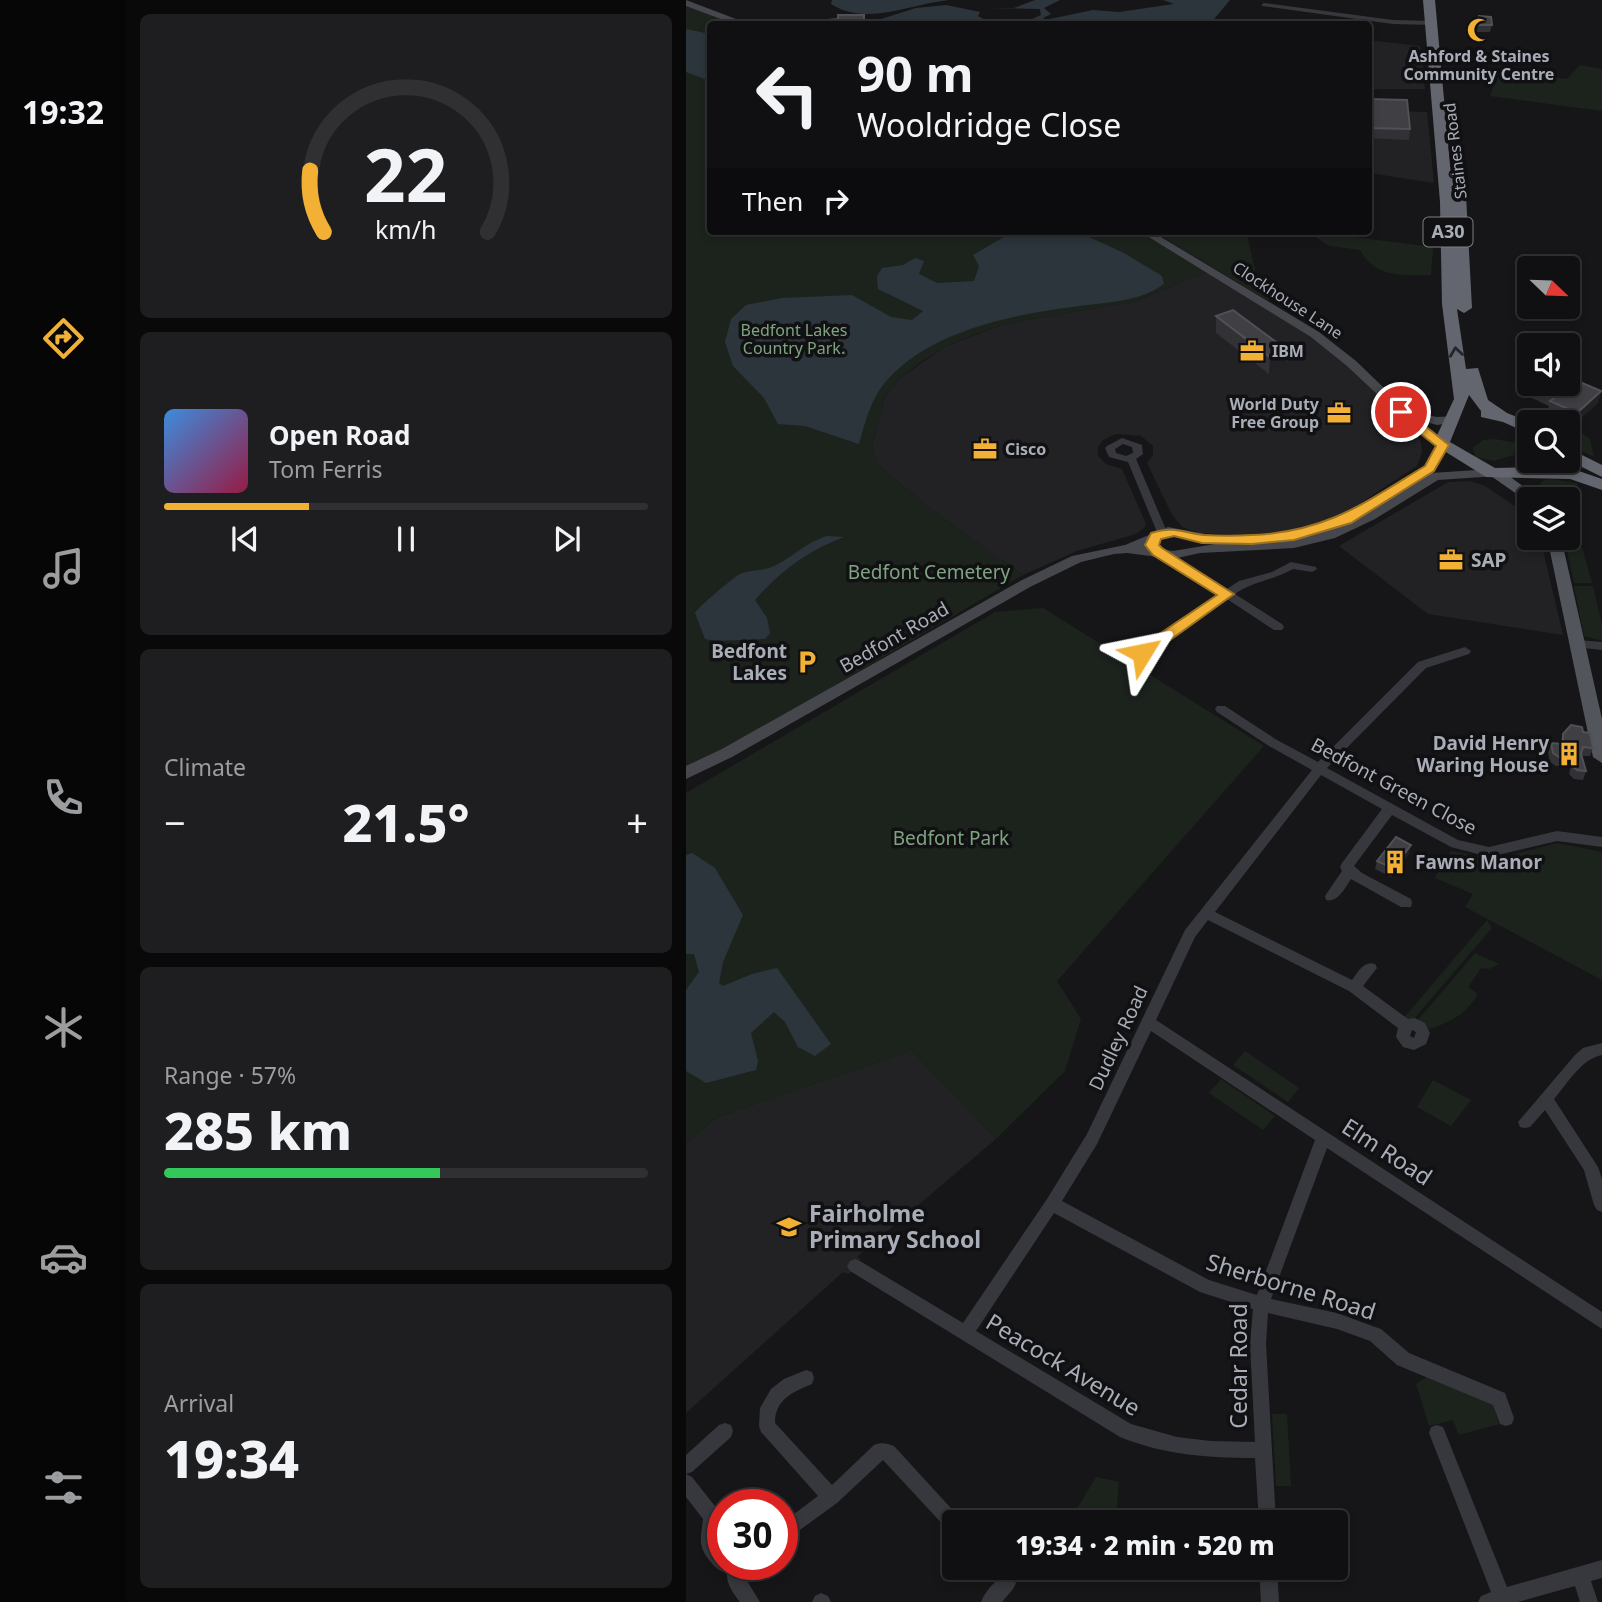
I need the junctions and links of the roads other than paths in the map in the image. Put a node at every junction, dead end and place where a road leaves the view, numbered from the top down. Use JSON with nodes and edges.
{"nodes":[{"id":1,"x":1429,"y":0,"type":"edge"},
{"id":2,"x":1439,"y":0,"type":"edge"},
{"id":3,"x":687,"y":3,"type":"edge"},
{"id":4,"x":1264,"y":5,"type":"dead end"},
{"id":5,"x":733,"y":21,"type":"edge"},
{"id":6,"x":1432,"y":23,"type":"junction"},
{"id":7,"x":1151,"y":235,"type":"edge"},
{"id":8,"x":1401,"y":412,"type":"junction"},
{"id":9,"x":1500,"y":415,"type":"junction"},
{"id":10,"x":1453,"y":418,"type":"junction"},
{"id":11,"x":1517,"y":423,"type":"edge"},
{"id":12,"x":1442,"y":444,"type":"junction"},
{"id":13,"x":1131,"y":458,"type":"dead end"},
{"id":14,"x":1580,"y":460,"type":"edge"},
{"id":15,"x":1517,"y":471,"type":"edge"},
{"id":16,"x":1602,"y":472,"type":"edge"},
{"id":17,"x":1494,"y":473,"type":"junction"},
{"id":18,"x":1568,"y":473,"type":"edge"},
{"id":19,"x":1602,"y":485,"type":"edge"},
{"id":20,"x":1517,"y":487,"type":"edge"},
{"id":21,"x":1157,"y":536,"type":"junction"},
{"id":22,"x":1186,"y":536,"type":"junction"},
{"id":23,"x":1127,"y":549,"type":"junction"},
{"id":24,"x":1557,"y":550,"type":"edge"},
{"id":25,"x":1184,"y":551,"type":"junction"},
{"id":26,"x":1165,"y":554,"type":"junction"},
{"id":27,"x":1187,"y":567,"type":"junction"},
{"id":28,"x":1312,"y":569,"type":"dead end"},
{"id":29,"x":1227,"y":594,"type":"junction"},
{"id":30,"x":1278,"y":627,"type":"dead end"},
{"id":31,"x":1578,"y":644,"type":"junction"},
{"id":32,"x":1602,"y":646,"type":"edge"},
{"id":33,"x":1465,"y":651,"type":"dead end"},
{"id":34,"x":1142,"y":653,"type":"dead end"},
{"id":35,"x":1221,"y":709,"type":"dead end"},
{"id":36,"x":1602,"y":757,"type":"edge"},
{"id":37,"x":1319,"y":769,"type":"junction"},
{"id":38,"x":686,"y":773,"type":"edge"},
{"id":39,"x":1390,"y":808,"type":"junction"},
{"id":40,"x":1602,"y":842,"type":"edge"},
{"id":41,"x":1349,"y":872,"type":"junction"},
{"id":42,"x":1331,"y":896,"type":"dead end"},
{"id":43,"x":1406,"y":903,"type":"dead end"},
{"id":44,"x":1206,"y":913,"type":"junction"},
{"id":45,"x":1370,"y":968,"type":"dead end"},
{"id":46,"x":1354,"y":987,"type":"junction"},
{"id":47,"x":1147,"y":1021,"type":"junction"},
{"id":48,"x":1406,"y":1026,"type":"dead end"},
{"id":49,"x":1602,"y":1049,"type":"edge"},
{"id":50,"x":1546,"y":1099,"type":"junction"},
{"id":51,"x":1525,"y":1122,"type":"dead end"},
{"id":52,"x":1324,"y":1137,"type":"junction"},
{"id":53,"x":1052,"y":1204,"type":"junction"},
{"id":54,"x":1599,"y":1206,"type":"edge"},
{"id":55,"x":855,"y":1266,"type":"dead end"},
{"id":56,"x":1261,"y":1304,"type":"junction"},
{"id":57,"x":1602,"y":1321,"type":"edge"},
{"id":58,"x":965,"y":1333,"type":"junction"},
{"id":59,"x":806,"y":1378,"type":"dead end"},
{"id":60,"x":1506,"y":1418,"type":"dead end"},
{"id":61,"x":725,"y":1431,"type":"dead end"},
{"id":62,"x":1437,"y":1433,"type":"dead end"},
{"id":63,"x":1264,"y":1450,"type":"junction"},
{"id":64,"x":686,"y":1466,"type":"edge"},
{"id":65,"x":686,"y":1483,"type":"edge"},
{"id":66,"x":831,"y":1497,"type":"junction"},
{"id":67,"x":707,"y":1510,"type":"edge"},
{"id":68,"x":1266,"y":1510,"type":"edge"},
{"id":69,"x":942,"y":1511,"type":"edge"},
{"id":70,"x":798,"y":1522,"type":"edge"},
{"id":71,"x":1602,"y":1569,"type":"edge"},
{"id":72,"x":1580,"y":1574,"type":"junction"},
{"id":73,"x":736,"y":1580,"type":"edge"},
{"id":74,"x":1269,"y":1580,"type":"edge"},
{"id":75,"x":1007,"y":1583,"type":"dead end"},
{"id":76,"x":1494,"y":1600,"type":"edge"},
{"id":77,"x":751,"y":1602,"type":"edge"},
{"id":78,"x":990,"y":1602,"type":"edge"},
{"id":79,"x":1270,"y":1602,"type":"edge"},
{"id":80,"x":1589,"y":1602,"type":"edge"}],
"edges":[{"from":1,"to":6,"type":"highway","name":"Staines Road","number":"A30"},
{"from":2,"to":9,"type":"highway","name":"Staines Road","number":"A30"},
{"from":3,"to":5,"type":"street"},
{"from":4,"to":6,"type":"street"},
{"from":10,"to":6,"type":"highway","name":"Staines Road","number":"A30","one_way":true},
{"from":7,"to":8,"type":"street","name":"Clockhouse Lane"},
{"from":8,"to":10,"type":"street"},
{"from":8,"to":12,"type":"street","name":"Clockhouse Lane"},
{"from":9,"to":10,"type":"highway"},
{"from":9,"to":11,"type":"highway"},
{"from":10,"to":12,"type":"highway","name":"Staines Road"},
{"from":12,"to":17,"type":"highway"},
{"from":12,"to":22,"type":"street"},
{"from":13,"to":21,"type":"street"},
{"from":14,"to":16,"type":"highway"},
{"from":15,"to":17,"type":"highway"},
{"from":17,"to":20,"type":"main road"},
{"from":17,"to":25,"type":"street","name":"Bedfont Road"},
{"from":18,"to":19,"type":"highway"},
{"from":21,"to":22,"type":"street"},
{"from":21,"to":23,"type":"street","name":"Bedfont Road"},
{"from":21,"to":26,"type":"street"},
{"from":22,"to":25,"type":"street"},
{"from":23,"to":26,"type":"street","name":"Bedfont Road"},
{"from":23,"to":38,"type":"street","name":"Bedfont Road"},
{"from":24,"to":31,"type":"main road"},
{"from":25,"to":26,"type":"street","name":"Bedfont Road"},
{"from":25,"to":27,"type":"street"},
{"from":26,"to":27,"type":"street"},
{"from":27,"to":29,"type":"street"},
{"from":28,"to":29,"type":"street"},
{"from":29,"to":30,"type":"street"},
{"from":29,"to":34,"type":"street"},
{"from":31,"to":32,"type":"street"},
{"from":31,"to":36,"type":"main road"},
{"from":33,"to":37,"type":"street","name":"Dudley Road"},
{"from":35,"to":37,"type":"street","name":"Bedfont Green Close"},
{"from":37,"to":39,"type":"street","name":"Bedfont Green Close"},
{"from":37,"to":44,"type":"street","name":"Dudley Road"},
{"from":39,"to":40,"type":"street","name":"Bedfont Green Close"},
{"from":39,"to":41,"type":"street"},
{"from":41,"to":42,"type":"street"},
{"from":41,"to":43,"type":"street"},
{"from":44,"to":46,"type":"street"},
{"from":44,"to":47,"type":"street","name":"Dudley Road"},
{"from":45,"to":46,"type":"street"},
{"from":46,"to":48,"type":"street"},
{"from":47,"to":52,"type":"street","name":"Elm Road"},
{"from":47,"to":53,"type":"street","name":"Dudley Road"},
{"from":49,"to":50,"type":"street"},
{"from":50,"to":51,"type":"street"},
{"from":50,"to":54,"type":"street"},
{"from":52,"to":56,"type":"street","name":"Cedar Road"},
{"from":52,"to":57,"type":"street","name":"Elm Road"},
{"from":53,"to":56,"type":"street","name":"Sherborne Road"},
{"from":53,"to":58,"type":"street","name":"Dudley Road"},
{"from":55,"to":58,"type":"street","name":"Peacock Avenue"},
{"from":56,"to":60,"type":"street","name":"Sherborne Road"},
{"from":56,"to":63,"type":"street","name":"Cedar Road"},
{"from":58,"to":63,"type":"street","name":"Peacock Avenue"},
{"from":59,"to":66,"type":"street"},
{"from":61,"to":64,"type":"street"},
{"from":62,"to":76,"type":"street"},
{"from":63,"to":68,"type":"street","name":"Cedar Road"},
{"from":65,"to":67,"type":"street"},
{"from":66,"to":69,"type":"street"},
{"from":66,"to":70,"type":"street"},
{"from":71,"to":72,"type":"street"},
{"from":72,"to":76,"type":"street"},
{"from":72,"to":80,"type":"street"},
{"from":73,"to":77,"type":"street"},
{"from":74,"to":79,"type":"street"},
{"from":75,"to":78,"type":"street"}]}
